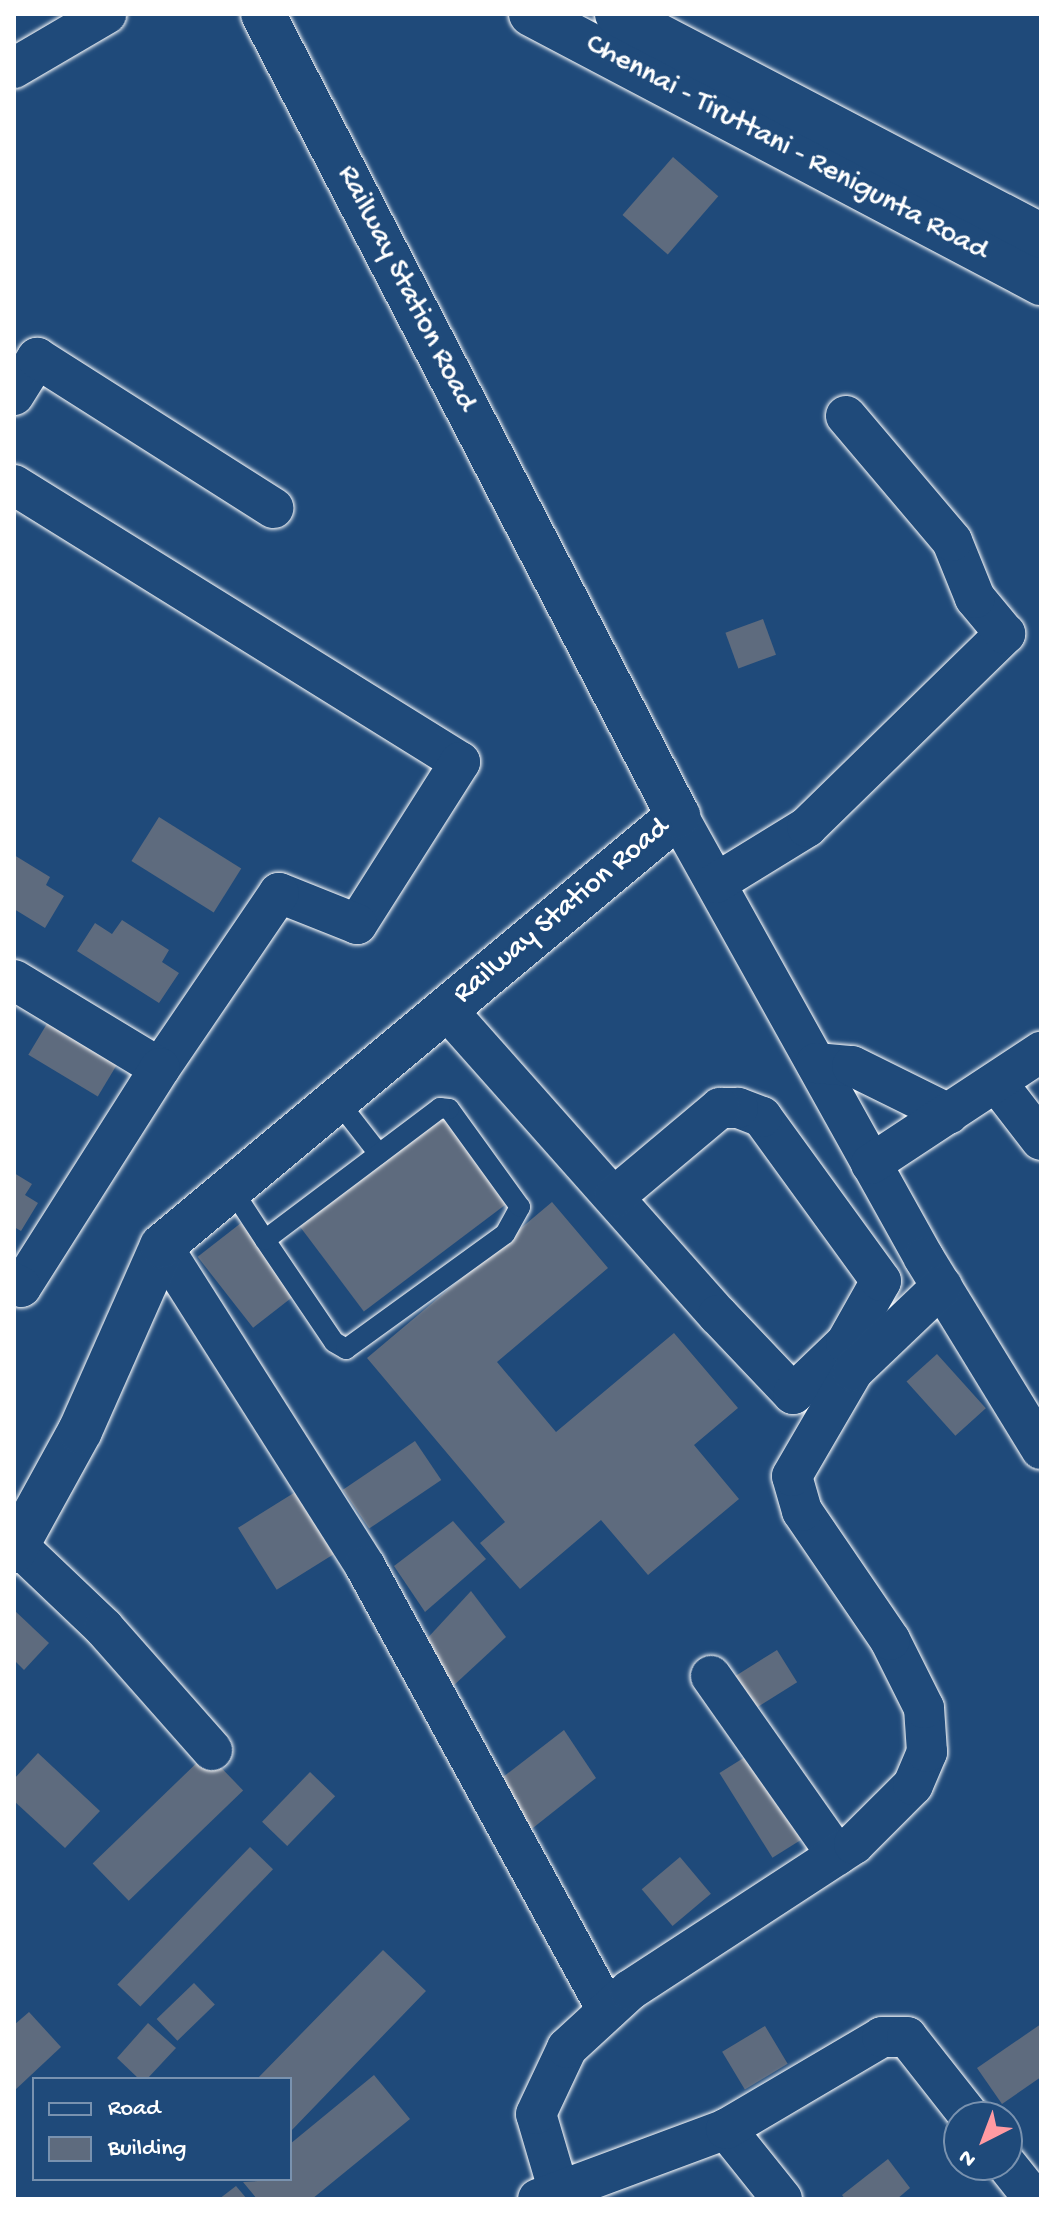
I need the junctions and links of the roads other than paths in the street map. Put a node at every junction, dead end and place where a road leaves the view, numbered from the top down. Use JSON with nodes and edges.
{"nodes":[{"id":1,"x":106,"y":14,"type":"edge"},
{"id":2,"x":263,"y":14,"type":"edge"},
{"id":3,"x":531,"y":14,"type":"edge"},
{"id":4,"x":617,"y":14,"type":"edge"},
{"id":5,"x":14,"y":68,"type":"edge"},
{"id":6,"x":1041,"y":236,"type":"edge"},
{"id":7,"x":1041,"y":283,"type":"edge"},
{"id":8,"x":14,"y":395,"type":"edge"},
{"id":9,"x":846,"y":416,"type":"dead end"},
{"id":10,"x":14,"y":485,"type":"edge"},
{"id":11,"x":273,"y":508,"type":"dead end"},
{"id":12,"x":678,"y":816,"type":"junction"},
{"id":13,"x":716,"y":883,"type":"junction"},
{"id":14,"x":14,"y":980,"type":"edge"},
{"id":15,"x":446,"y":1009,"type":"junction"},
{"id":16,"x":1041,"y":1052,"type":"edge"},
{"id":17,"x":816,"y":1063,"type":"junction"},
{"id":18,"x":160,"y":1068,"type":"junction"},
{"id":19,"x":997,"y":1083,"type":"junction"},
{"id":20,"x":337,"y":1100,"type":"junction"},
{"id":21,"x":949,"y":1114,"type":"junction"},
{"id":22,"x":1041,"y":1140,"type":"edge"},
{"id":23,"x":379,"y":1154,"type":"junction"},
{"id":24,"x":871,"y":1164,"type":"junction"},
{"id":25,"x":231,"y":1188,"type":"junction"},
{"id":26,"x":614,"y":1197,"type":"junction"},
{"id":27,"x":265,"y":1240,"type":"junction"},
{"id":28,"x":162,"y":1246,"type":"junction"},
{"id":29,"x":14,"y":1283,"type":"edge"},
{"id":30,"x":942,"y":1286,"type":"junction"},
{"id":31,"x":1041,"y":1449,"type":"edge"},
{"id":32,"x":15,"y":1546,"type":"edge"},
{"id":33,"x":711,"y":1676,"type":"dead end"},
{"id":34,"x":212,"y":1750,"type":"dead end"},
{"id":35,"x":837,"y":1855,"type":"junction"},
{"id":36,"x":607,"y":2010,"type":"junction"},
{"id":37,"x":957,"y":2101,"type":"edge"},
{"id":38,"x":726,"y":2129,"type":"junction"},
{"id":39,"x":1020,"y":2181,"type":"edge"},
{"id":40,"x":548,"y":2196,"type":"edge"},
{"id":41,"x":782,"y":2199,"type":"edge"},
{"id":42,"x":1034,"y":2199,"type":"edge"}],
"edges":[{"from":1,"to":5,"type":"street"},
{"from":2,"to":12,"type":"street","name":"Railway Station Road"},
{"from":3,"to":7,"type":"street","name":"Chennai - Tiruttani - Renigunta Road"},
{"from":4,"to":6,"type":"street","name":"Chennai - Tiruttani - Renigunta Road"},
{"from":8,"to":11,"type":"street"},
{"from":9,"to":13,"type":"street"},
{"from":10,"to":18,"type":"street"},
{"from":12,"to":13,"type":"street"},
{"from":12,"to":15,"type":"street","name":"Railway Station Road"},
{"from":13,"to":17,"type":"street"},
{"from":14,"to":18,"type":"street"},
{"from":15,"to":20,"type":"street","name":"Railway Station Road"},
{"from":15,"to":26,"type":"street"},
{"from":16,"to":19,"type":"street"},
{"from":17,"to":21,"type":"street"},
{"from":17,"to":24,"type":"street"},
{"from":18,"to":29,"type":"street"},
{"from":19,"to":21,"type":"street"},
{"from":19,"to":22,"type":"street"},
{"from":20,"to":23,"type":"lane"},
{"from":20,"to":25,"type":"street","name":"Railway Station Road"},
{"from":21,"to":24,"type":"street"},
{"from":23,"to":27,"type":"lane"},
{"from":23,"to":27,"type":"lane"},
{"from":24,"to":30,"type":"street"},
{"from":25,"to":27,"type":"lane"},
{"from":25,"to":28,"type":"street","name":"Railway Station Road"},
{"from":26,"to":26,"type":"street"},
{"from":28,"to":32,"type":"street","name":"Railway Station Road"},
{"from":28,"to":36,"type":"street"},
{"from":30,"to":31,"type":"street"},
{"from":30,"to":35,"type":"street"},
{"from":32,"to":34,"type":"street"},
{"from":33,"to":35,"type":"street"},
{"from":35,"to":36,"type":"street"},
{"from":36,"to":40,"type":"street"},
{"from":37,"to":38,"type":"street"},
{"from":38,"to":40,"type":"street"},
{"from":38,"to":41,"type":"street"},
{"from":39,"to":42,"type":"street"}]}
